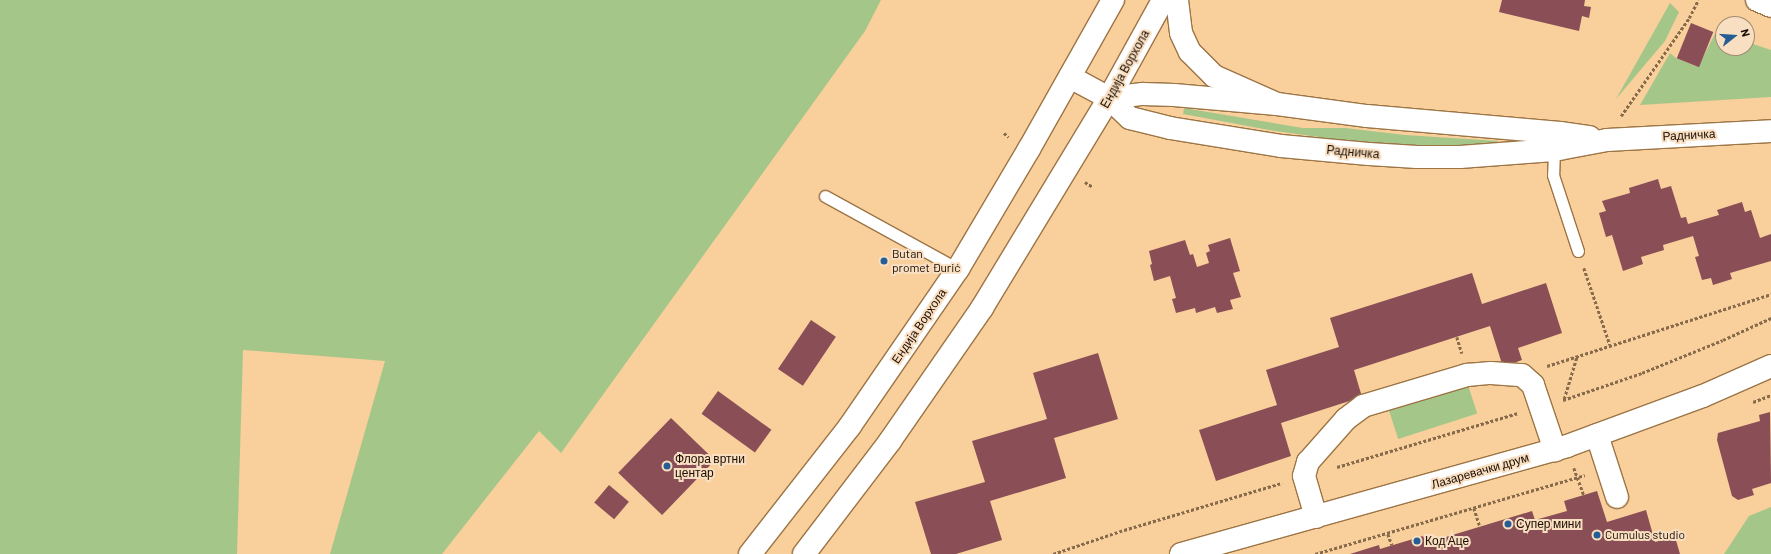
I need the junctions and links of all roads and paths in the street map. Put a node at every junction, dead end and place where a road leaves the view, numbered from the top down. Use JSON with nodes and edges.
{"nodes":[{"id":1,"x":1113,"y":0,"type":"edge"},
{"id":2,"x":1163,"y":0,"type":"edge"},
{"id":3,"x":1177,"y":0,"type":"edge"},
{"id":4,"x":1698,"y":0,"type":"edge"},
{"id":5,"x":1757,"y":0,"type":"edge"},
{"id":6,"x":1771,"y":6,"type":"edge"},
{"id":7,"x":1070,"y":77,"type":"junction"},
{"id":8,"x":1110,"y":98,"type":"junction"},
{"id":9,"x":1277,"y":104,"type":"junction"},
{"id":10,"x":1621,"y":116,"type":"dead end"},
{"id":11,"x":1771,"y":131,"type":"edge"},
{"id":12,"x":1607,"y":140,"type":"junction"},
{"id":13,"x":1554,"y":150,"type":"junction"},
{"id":14,"x":825,"y":196,"type":"dead end"},
{"id":15,"x":1578,"y":251,"type":"joint"},
{"id":16,"x":958,"y":269,"type":"junction"},
{"id":17,"x":1771,"y":294,"type":"edge"},
{"id":18,"x":1771,"y":318,"type":"edge"},
{"id":19,"x":1610,"y":345,"type":"junction"},
{"id":20,"x":1577,"y":356,"type":"junction"},
{"id":21,"x":1771,"y":366,"type":"edge"},
{"id":22,"x":1522,"y":375,"type":"junction"},
{"id":23,"x":1563,"y":400,"type":"junction"},
{"id":24,"x":1542,"y":406,"type":"junction"},
{"id":25,"x":1597,"y":435,"type":"junction"},
{"id":26,"x":1555,"y":450,"type":"junction"},
{"id":27,"x":1608,"y":468,"type":"junction"},
{"id":28,"x":1304,"y":476,"type":"junction"},
{"id":29,"x":1577,"y":477,"type":"junction"},
{"id":30,"x":1584,"y":495,"type":"dead end"},
{"id":31,"x":1617,"y":497,"type":"dead end"},
{"id":32,"x":1474,"y":508,"type":"junction"},
{"id":33,"x":1316,"y":517,"type":"junction"},
{"id":34,"x":1480,"y":527,"type":"dead end"},
{"id":35,"x":1388,"y":534,"type":"junction"},
{"id":36,"x":1392,"y":545,"type":"dead end"},
{"id":37,"x":750,"y":554,"type":"edge"},
{"id":38,"x":804,"y":554,"type":"edge"},
{"id":39,"x":1053,"y":554,"type":"edge"},
{"id":40,"x":1181,"y":554,"type":"edge"},
{"id":41,"x":1315,"y":554,"type":"edge"}],
"edges":[{"from":1,"to":7,"type":"street","name":"Ендија Ворхола"},
{"from":2,"to":8,"type":"street","name":"Ендија Ворхола"},
{"from":3,"to":9,"type":"street"},
{"from":4,"to":10,"type":"path"},
{"from":5,"to":6,"type":"street"},
{"from":7,"to":8,"type":"street","name":"Радничка"},
{"from":7,"to":16,"type":"street","name":"Ендија Ворхола"},
{"from":8,"to":9,"type":"street","name":"Радничка"},
{"from":8,"to":13,"type":"street","name":"Радничка"},
{"from":8,"to":38,"type":"street","name":"Ендија Ворхола"},
{"from":9,"to":12,"type":"street","name":"Радничка"},
{"from":11,"to":12,"type":"street","name":"Радничка"},
{"from":12,"to":13,"type":"street","name":"Радничка"},
{"from":13,"to":15,"type":"lane"},
{"from":14,"to":16,"type":"lane"},
{"from":15,"to":19,"type":"path"},
{"from":16,"to":37,"type":"street","name":"Ендија Ворхола"},
{"from":17,"to":19,"type":"path"},
{"from":18,"to":23,"type":"path"},
{"from":19,"to":20,"type":"path"},
{"from":20,"to":22,"type":"path"},
{"from":20,"to":23,"type":"path"},
{"from":21,"to":25,"type":"street","name":"Лазаревачки друм"},
{"from":22,"to":24,"type":"street"},
{"from":22,"to":28,"type":"street"},
{"from":23,"to":24,"type":"path"},
{"from":24,"to":26,"type":"street"},
{"from":24,"to":28,"type":"path"},
{"from":25,"to":26,"type":"street","name":"Лазаревачки друм"},
{"from":25,"to":27,"type":"street"},
{"from":26,"to":33,"type":"street","name":"Лазаревачки друм"},
{"from":27,"to":29,"type":"path"},
{"from":27,"to":31,"type":"street"},
{"from":28,"to":33,"type":"street"},
{"from":28,"to":39,"type":"path"},
{"from":29,"to":30,"type":"path"},
{"from":29,"to":32,"type":"path"},
{"from":32,"to":34,"type":"path"},
{"from":32,"to":35,"type":"path"},
{"from":33,"to":40,"type":"street","name":"Лазаревачки друм"},
{"from":35,"to":36,"type":"path"},
{"from":35,"to":41,"type":"path"}]}
